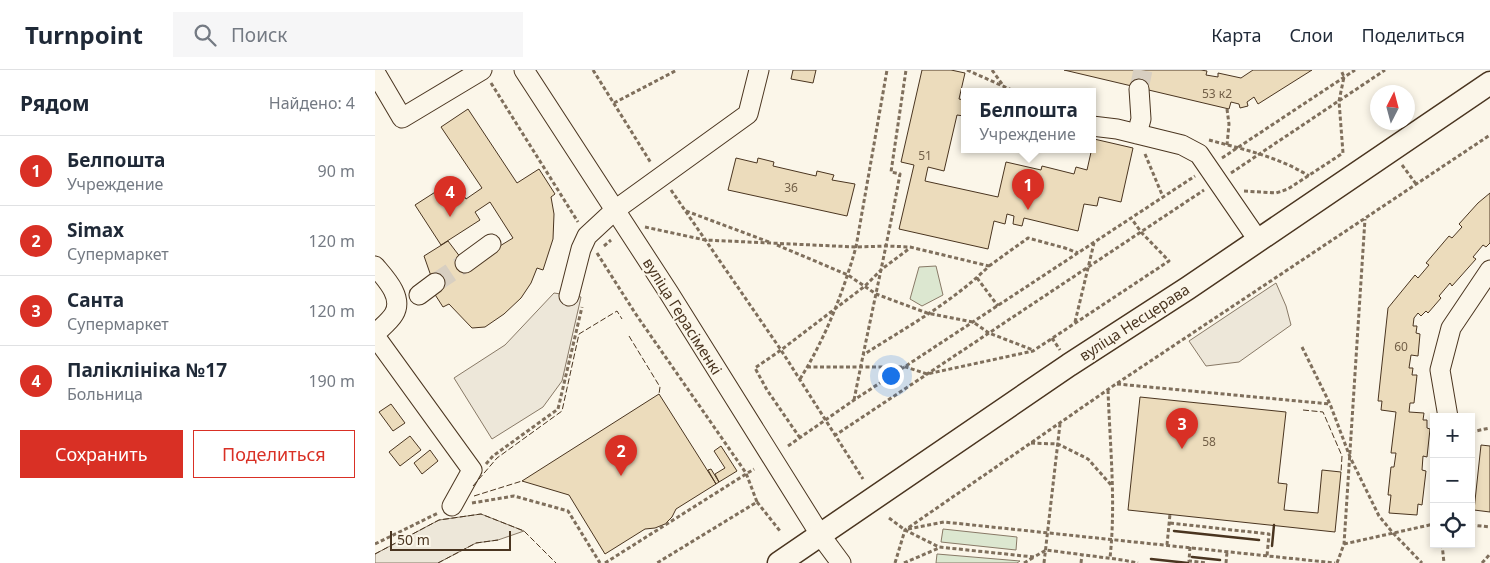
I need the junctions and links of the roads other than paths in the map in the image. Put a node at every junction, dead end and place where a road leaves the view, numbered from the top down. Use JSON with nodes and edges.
{"nodes":[{"id":1,"x":524,"y":70,"type":"edge"},
{"id":2,"x":759,"y":70,"type":"edge"},
{"id":3,"x":485,"y":74,"type":"edge"},
{"id":4,"x":377,"y":79,"type":"edge"},
{"id":5,"x":1490,"y":83,"type":"edge"},
{"id":6,"x":1139,"y":89,"type":"tunnel mouth"},
{"id":7,"x":1096,"y":127,"type":"edge"},
{"id":8,"x":1137,"y":134,"type":"junction"},
{"id":9,"x":615,"y":210,"type":"junction"},
{"id":10,"x":1258,"y":240,"type":"junction"},
{"id":11,"x":491,"y":244,"type":"dead end"},
{"id":12,"x":465,"y":263,"type":"tunnel mouth"},
{"id":13,"x":375,"y":266,"type":"edge"},
{"id":14,"x":1490,"y":270,"type":"edge"},
{"id":15,"x":435,"y":283,"type":"tunnel mouth"},
{"id":16,"x":419,"y":294,"type":"dead end"},
{"id":17,"x":576,"y":299,"type":"road end"},
{"id":18,"x":375,"y":335,"type":"edge"},
{"id":19,"x":1447,"y":413,"type":"edge"},
{"id":20,"x":452,"y":506,"type":"road end"},
{"id":21,"x":821,"y":536,"type":"junction"},
{"id":22,"x":779,"y":563,"type":"edge"},
{"id":23,"x":841,"y":563,"type":"edge"}],
"edges":[{"from":1,"to":9,"type":"street","name":"вуліца Герасіменкі"},
{"from":2,"to":9,"type":"street"},
{"from":3,"to":4,"type":"street"},
{"from":5,"to":10,"type":"main road","name":"вуліца Несцерава"},
{"from":6,"to":8,"type":"street"},
{"from":7,"to":8,"type":"street"},
{"from":8,"to":10,"type":"street"},
{"from":9,"to":17,"type":"street"},
{"from":9,"to":21,"type":"street","name":"вуліца Герасіменкі"},
{"from":10,"to":21,"type":"main road","name":"вуліца Несцерава"},
{"from":11,"to":12,"type":"street"},
{"from":13,"to":18,"type":"street"},
{"from":14,"to":19,"type":"street"},
{"from":15,"to":16,"type":"street"},
{"from":18,"to":20,"type":"street"},
{"from":21,"to":22,"type":"main road","name":"вуліца Несцерава"},
{"from":21,"to":23,"type":"street","name":"вуліца Герасіменкі"}]}
